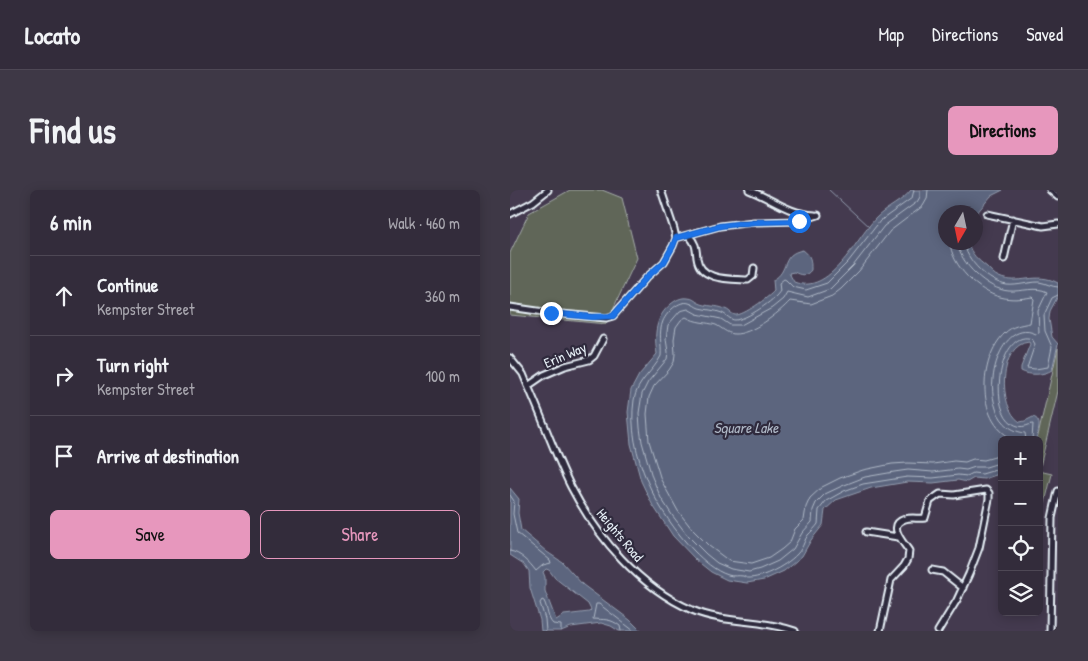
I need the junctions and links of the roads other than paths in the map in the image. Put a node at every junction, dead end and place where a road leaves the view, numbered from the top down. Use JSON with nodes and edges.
{"nodes":[{"id":1,"x":548,"y":190,"type":"edge"},
{"id":2,"x":661,"y":190,"type":"edge"},
{"id":3,"x":749,"y":190,"type":"edge"},
{"id":4,"x":1050,"y":190,"type":"edge"},
{"id":5,"x":540,"y":193,"type":"edge"},
{"id":6,"x":1058,"y":197,"type":"edge"},
{"id":7,"x":511,"y":214,"type":"edge"},
{"id":8,"x":987,"y":214,"type":"dead end"},
{"id":9,"x":1013,"y":219,"type":"junction"},
{"id":10,"x":1058,"y":224,"type":"edge"},
{"id":11,"x":689,"y":236,"type":"junction"},
{"id":12,"x":676,"y":238,"type":"junction"},
{"id":13,"x":1004,"y":259,"type":"dead end"},
{"id":14,"x":754,"y":268,"type":"dead end"},
{"id":15,"x":510,"y":307,"type":"edge"},
{"id":16,"x":603,"y":339,"type":"dead end"},
{"id":17,"x":510,"y":358,"type":"edge"},
{"id":18,"x":528,"y":386,"type":"junction"},
{"id":19,"x":1058,"y":491,"type":"edge"},
{"id":20,"x":866,"y":532,"type":"dead end"},
{"id":21,"x":898,"y":536,"type":"junction"},
{"id":22,"x":932,"y":570,"type":"dead end"},
{"id":23,"x":963,"y":588,"type":"junction"},
{"id":24,"x":795,"y":631,"type":"edge"},
{"id":25,"x":880,"y":631,"type":"edge"},
{"id":26,"x":938,"y":631,"type":"edge"},
{"id":27,"x":1050,"y":631,"type":"edge"}],
"edges":[{"from":1,"to":5,"type":"street"},
{"from":2,"to":12,"type":"street"},
{"from":3,"to":11,"type":"street"},
{"from":4,"to":6,"type":"street"},
{"from":5,"to":7,"type":"street"},
{"from":8,"to":9,"type":"street"},
{"from":9,"to":10,"type":"street"},
{"from":9,"to":13,"type":"street"},
{"from":11,"to":12,"type":"street"},
{"from":11,"to":14,"type":"street"},
{"from":12,"to":15,"type":"street"},
{"from":16,"to":18,"type":"street","name":"Erin Way"},
{"from":17,"to":18,"type":"street","name":"Heights Road"},
{"from":18,"to":24,"type":"street","name":"Heights Road"},
{"from":19,"to":27,"type":"street"},
{"from":20,"to":21,"type":"street"},
{"from":21,"to":23,"type":"street"},
{"from":21,"to":25,"type":"street"},
{"from":22,"to":23,"type":"street"},
{"from":23,"to":26,"type":"street"}]}
